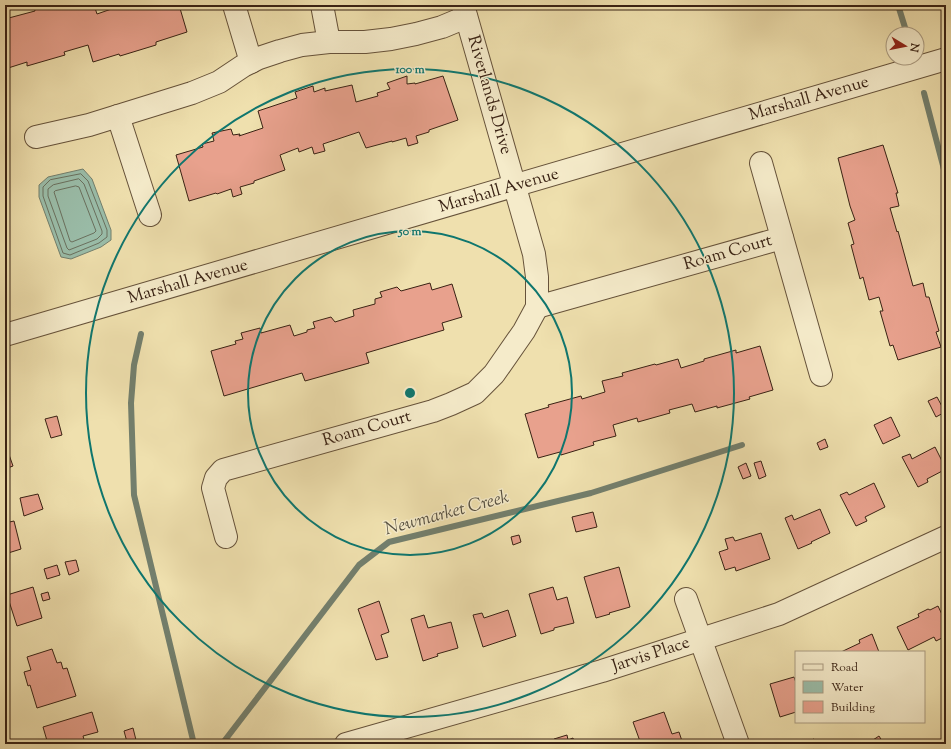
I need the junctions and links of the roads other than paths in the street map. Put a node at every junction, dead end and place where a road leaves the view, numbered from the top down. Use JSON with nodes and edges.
{"nodes":[{"id":1,"x":234,"y":5,"type":"edge"},
{"id":2,"x":322,"y":5,"type":"edge"},
{"id":3,"x":464,"y":11,"type":"edge"},
{"id":4,"x":329,"y":42,"type":"junction"},
{"id":5,"x":946,"y":59,"type":"edge"},
{"id":6,"x":251,"y":62,"type":"junction"},
{"id":7,"x":118,"y":116,"type":"junction"},
{"id":8,"x":36,"y":137,"type":"dead end"},
{"id":9,"x":761,"y":163,"type":"dead end"},
{"id":10,"x":515,"y":186,"type":"junction"},
{"id":11,"x":150,"y":215,"type":"dead end"},
{"id":12,"x":782,"y":238,"type":"junction"},
{"id":13,"x":537,"y":307,"type":"junction"},
{"id":14,"x":5,"y":335,"type":"edge"},
{"id":15,"x":821,"y":375,"type":"dead end"},
{"id":16,"x":226,"y":537,"type":"dead end"},
{"id":17,"x":946,"y":537,"type":"edge"},
{"id":18,"x":686,"y":599,"type":"dead end"},
{"id":19,"x":700,"y":640,"type":"junction"},
{"id":20,"x":346,"y":744,"type":"edge"},
{"id":21,"x":738,"y":744,"type":"edge"}],
"edges":[{"from":1,"to":6,"type":"street"},
{"from":2,"to":4,"type":"street"},
{"from":3,"to":4,"type":"street"},
{"from":3,"to":10,"type":"street","name":"Riverlands Drive"},
{"from":4,"to":6,"type":"street"},
{"from":5,"to":10,"type":"street","name":"Marshall Avenue"},
{"from":6,"to":7,"type":"street"},
{"from":7,"to":8,"type":"street"},
{"from":7,"to":11,"type":"street"},
{"from":9,"to":12,"type":"street"},
{"from":10,"to":13,"type":"street","name":"Roam Court"},
{"from":10,"to":14,"type":"street","name":"Marshall Avenue"},
{"from":12,"to":13,"type":"street","name":"Roam Court"},
{"from":12,"to":15,"type":"street","name":"Roam Court"},
{"from":13,"to":16,"type":"street","name":"Roam Court"},
{"from":17,"to":19,"type":"street","name":"Jarvis Place"},
{"from":18,"to":19,"type":"street"},
{"from":19,"to":20,"type":"street","name":"Jarvis Place"},
{"from":19,"to":21,"type":"street"}]}
